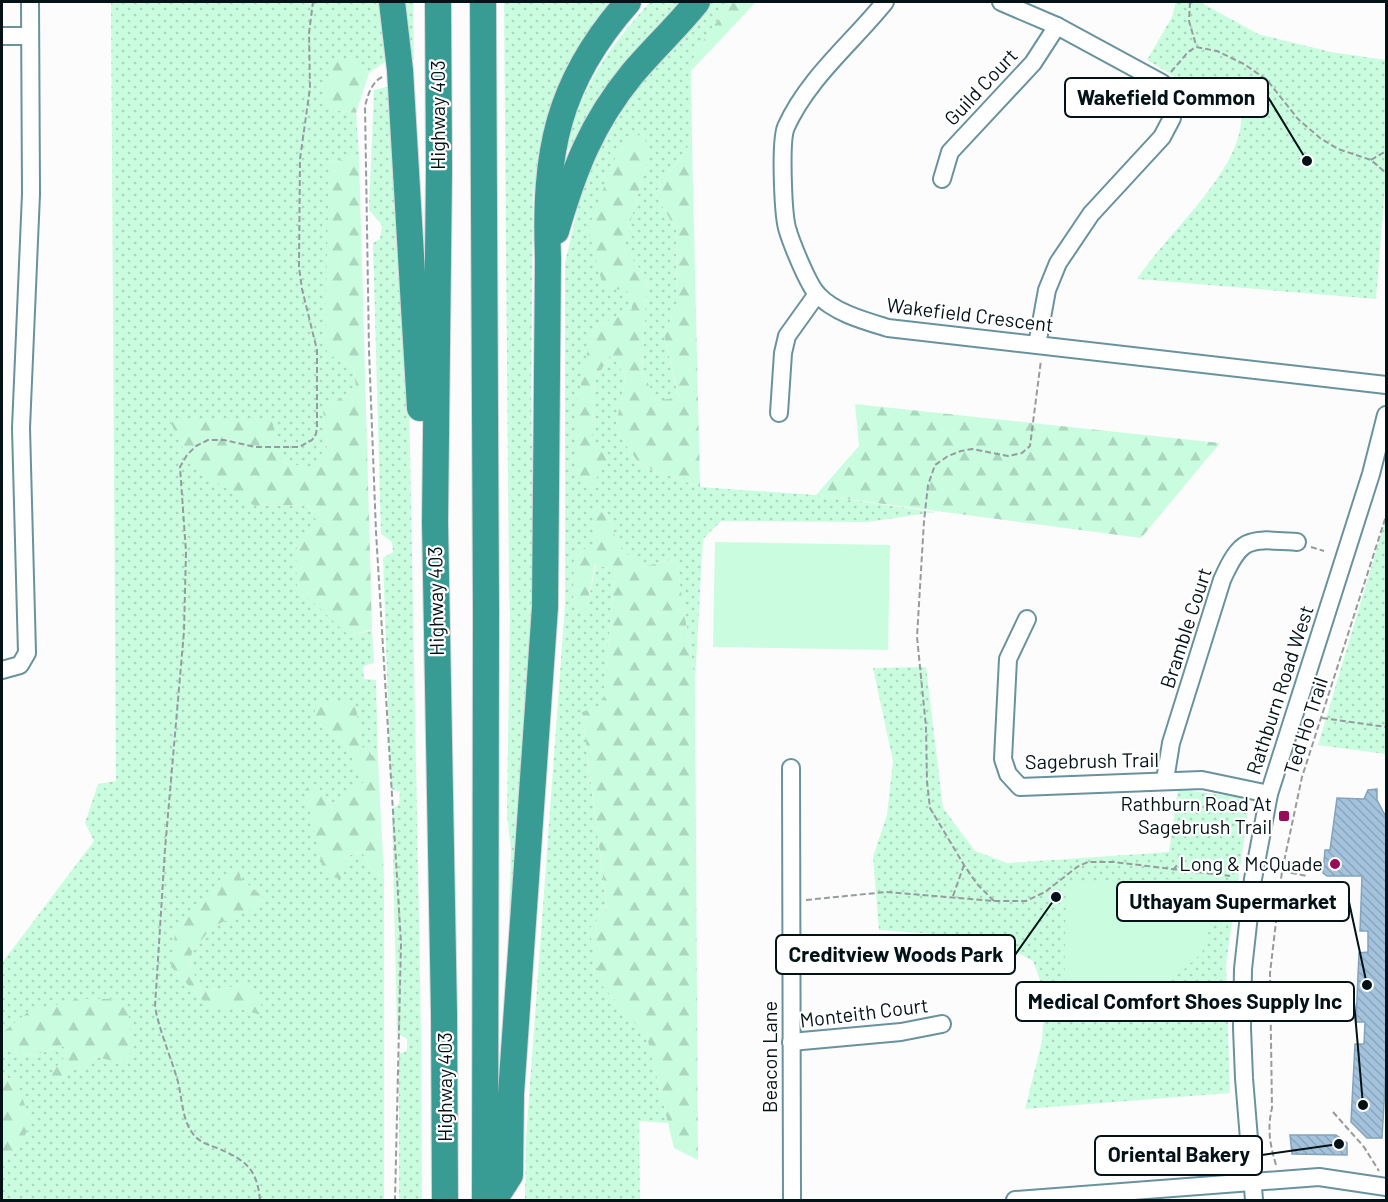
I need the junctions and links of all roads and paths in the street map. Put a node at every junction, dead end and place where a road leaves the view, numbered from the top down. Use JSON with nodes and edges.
{"nodes":[{"id":1,"x":30,"y":2,"type":"edge"},
{"id":2,"x":313,"y":2,"type":"edge"},
{"id":3,"x":392,"y":2,"type":"edge"},
{"id":4,"x":438,"y":2,"type":"edge"},
{"id":5,"x":483,"y":2,"type":"edge"},
{"id":6,"x":628,"y":2,"type":"edge"},
{"id":7,"x":697,"y":2,"type":"edge"},
{"id":8,"x":885,"y":2,"type":"edge"},
{"id":9,"x":1001,"y":2,"type":"edge"},
{"id":10,"x":1190,"y":2,"type":"edge"},
{"id":11,"x":1057,"y":26,"type":"junction"},
{"id":12,"x":2,"y":36,"type":"edge"},
{"id":13,"x":30,"y":36,"type":"junction"},
{"id":14,"x":1196,"y":47,"type":"junction"},
{"id":15,"x":400,"y":70,"type":"junction"},
{"id":16,"x":1162,"y":83,"type":"junction"},
{"id":17,"x":1386,"y":151,"type":"edge"},
{"id":18,"x":1371,"y":160,"type":"junction"},
{"id":19,"x":1386,"y":173,"type":"edge"},
{"id":20,"x":942,"y":179,"type":"dead end"},
{"id":21,"x":548,"y":258,"type":"junction"},
{"id":22,"x":817,"y":294,"type":"junction"},
{"id":23,"x":1040,"y":345,"type":"junction"},
{"id":24,"x":1386,"y":385,"type":"edge"},
{"id":25,"x":779,"y":413,"type":"dead end"},
{"id":26,"x":1386,"y":415,"type":"edge"},
{"id":27,"x":1386,"y":516,"type":"edge"},
{"id":28,"x":435,"y":522,"type":"junction"},
{"id":29,"x":1297,"y":542,"type":"dead end"},
{"id":30,"x":1027,"y":619,"type":"dead end"},
{"id":31,"x":2,"y":670,"type":"edge"},
{"id":32,"x":1322,"y":718,"type":"junction"},
{"id":33,"x":1386,"y":727,"type":"edge"},
{"id":34,"x":791,"y":768,"type":"dead end"},
{"id":35,"x":1166,"y":780,"type":"junction"},
{"id":36,"x":1269,"y":794,"type":"junction"},
{"id":37,"x":1179,"y":863,"type":"dead end"},
{"id":38,"x":964,"y":865,"type":"junction"},
{"id":39,"x":1173,"y":870,"type":"junction"},
{"id":40,"x":1282,"y":871,"type":"junction"},
{"id":41,"x":1230,"y":876,"type":"dead end"},
{"id":42,"x":1307,"y":876,"type":"dead end"},
{"id":43,"x":952,"y":897,"type":"junction"},
{"id":44,"x":994,"y":901,"type":"junction"},
{"id":45,"x":791,"y":903,"type":"junction"},
{"id":46,"x":942,"y":1024,"type":"dead end"},
{"id":47,"x":791,"y":1042,"type":"junction"},
{"id":48,"x":1333,"y":1112,"type":"dead end"},
{"id":49,"x":1276,"y":1165,"type":"dead end"},
{"id":50,"x":1384,"y":1180,"type":"edge"},
{"id":51,"x":1252,"y":1182,"type":"junction"},
{"id":52,"x":260,"y":1200,"type":"edge"},
{"id":53,"x":396,"y":1200,"type":"edge"},
{"id":54,"x":445,"y":1200,"type":"edge"},
{"id":55,"x":485,"y":1200,"type":"edge"},
{"id":56,"x":494,"y":1200,"type":"edge"},
{"id":57,"x":792,"y":1200,"type":"edge"},
{"id":58,"x":1015,"y":1200,"type":"edge"},
{"id":59,"x":1254,"y":1200,"type":"edge"}],
"edges":[{"from":1,"to":13,"type":"street"},
{"from":2,"to":52,"type":"path"},
{"from":3,"to":15,"type":"highway"},
{"from":4,"to":28,"type":"highway","name":"Highway 403"},
{"from":5,"to":55,"type":"highway","name":"Highway 403"},
{"from":6,"to":21,"type":"highway"},
{"from":7,"to":21,"type":"highway"},
{"from":8,"to":22,"type":"street","name":"Wakefield Crescent"},
{"from":9,"to":11,"type":"street"},
{"from":10,"to":14,"type":"path"},
{"from":11,"to":16,"type":"street"},
{"from":11,"to":20,"type":"street","name":"Guild Court"},
{"from":12,"to":13,"type":"street"},
{"from":13,"to":31,"type":"street"},
{"from":14,"to":16,"type":"path"},
{"from":14,"to":18,"type":"path"},
{"from":15,"to":28,"type":"highway"},
{"from":15,"to":53,"type":"path"},
{"from":16,"to":23,"type":"street"},
{"from":17,"to":18,"type":"path"},
{"from":18,"to":19,"type":"path"},
{"from":21,"to":56,"type":"highway"},
{"from":22,"to":23,"type":"street","name":"Wakefield Crescent"},
{"from":22,"to":25,"type":"street"},
{"from":23,"to":24,"type":"street","name":"Wakefield Crescent"},
{"from":23,"to":38,"type":"path"},
{"from":26,"to":36,"type":"street","name":"Rathburn Road West"},
{"from":27,"to":32,"type":"path","name":"Ted Ho Trail"},
{"from":28,"to":54,"type":"highway","name":"Highway 403"},
{"from":29,"to":35,"type":"street","name":"Bramble Court"},
{"from":30,"to":35,"type":"street","name":"Sagebrush Trail"},
{"from":32,"to":33,"type":"path"},
{"from":32,"to":40,"type":"path","name":"Ted Ho Trail"},
{"from":34,"to":45,"type":"street","name":"Beacon Lane"},
{"from":35,"to":36,"type":"street","name":"Sagebrush Trail"},
{"from":36,"to":51,"type":"street","name":"Rathburn Road West"},
{"from":37,"to":39,"type":"path"},
{"from":38,"to":43,"type":"path"},
{"from":38,"to":44,"type":"path"},
{"from":39,"to":41,"type":"path"},
{"from":39,"to":44,"type":"path"},
{"from":40,"to":42,"type":"path"},
{"from":40,"to":49,"type":"path","name":"Ted Ho Trail"},
{"from":43,"to":44,"type":"path"},
{"from":43,"to":45,"type":"path"},
{"from":45,"to":47,"type":"street","name":"Beacon Lane"},
{"from":46,"to":47,"type":"street","name":"Monteith Court"},
{"from":47,"to":57,"type":"street","name":"Beacon Lane"},
{"from":48,"to":50,"type":"path"},
{"from":50,"to":51,"type":"street"},
{"from":51,"to":58,"type":"street"},
{"from":51,"to":59,"type":"street","name":"Rathburn Road West"}]}
